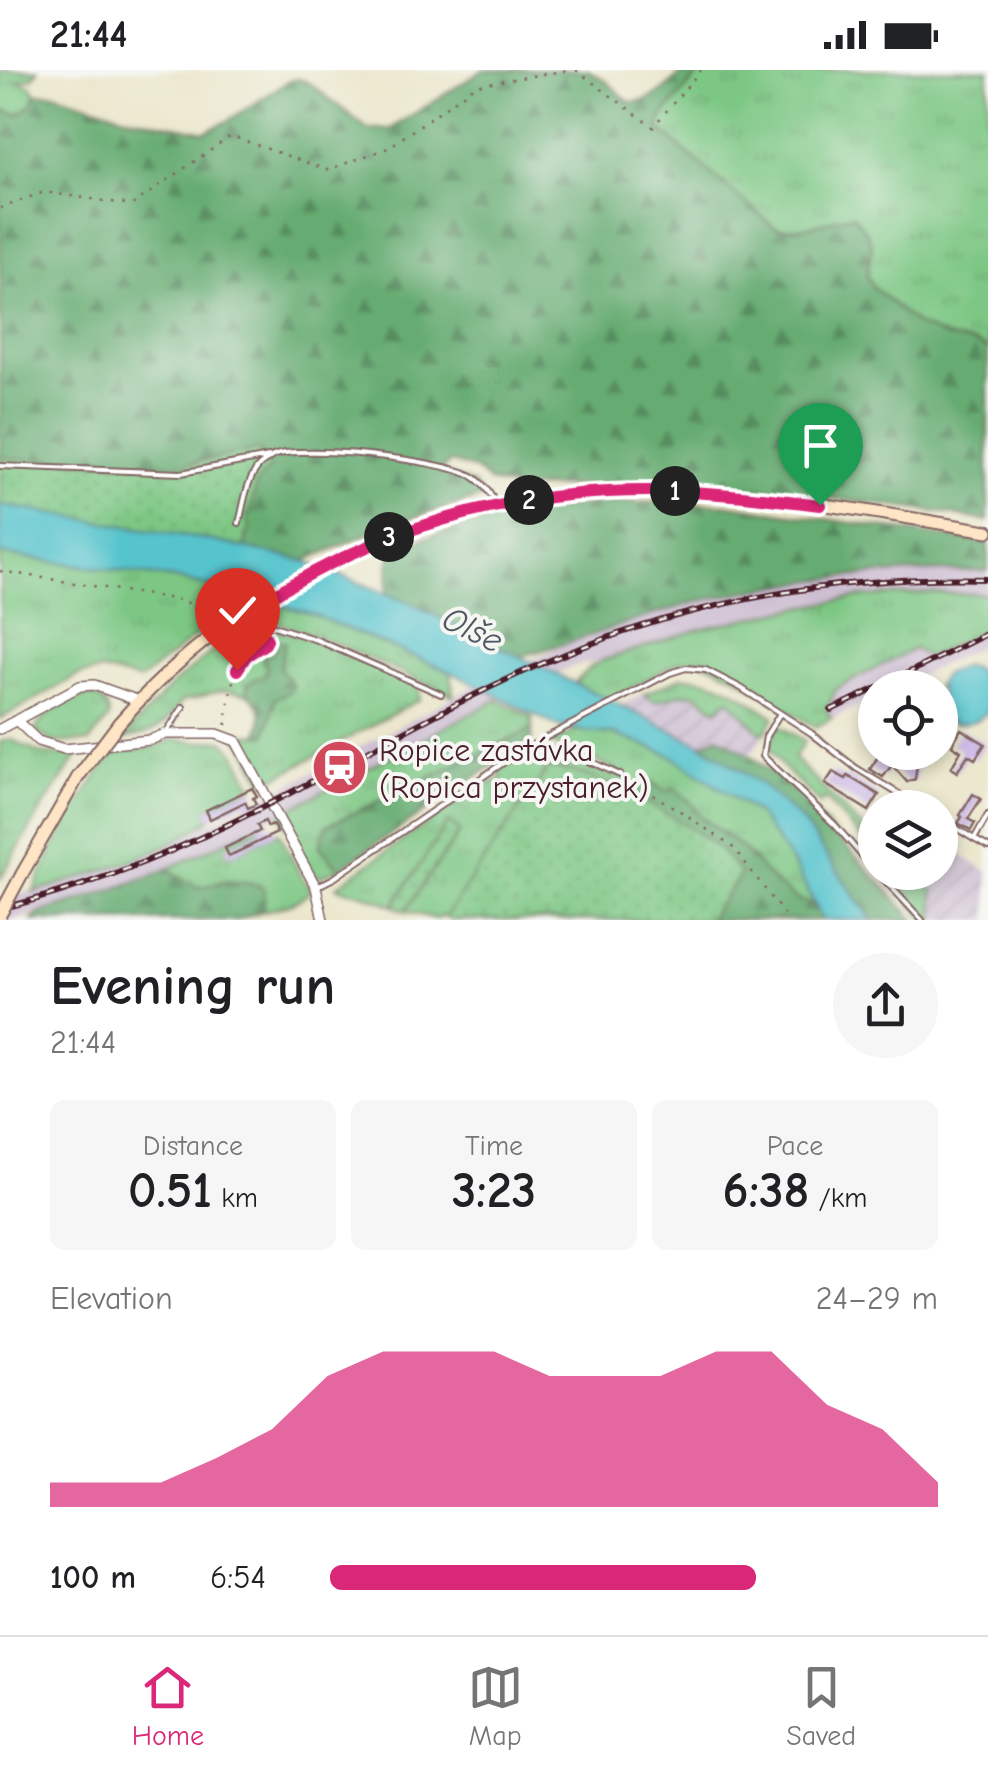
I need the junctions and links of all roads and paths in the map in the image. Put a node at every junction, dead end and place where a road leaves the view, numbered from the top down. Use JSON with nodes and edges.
{"nodes":[{"id":1,"x":569,"y":70,"type":"edge"},
{"id":2,"x":576,"y":70,"type":"edge"},
{"id":3,"x":701,"y":70,"type":"edge"},
{"id":4,"x":0,"y":208,"type":"edge"},
{"id":5,"x":273,"y":456,"type":"junction"},
{"id":6,"x":0,"y":466,"type":"edge"},
{"id":7,"x":496,"y":505,"type":"junction"},
{"id":8,"x":239,"y":523,"type":"dead end"},
{"id":9,"x":988,"y":531,"type":"edge"},
{"id":10,"x":0,"y":572,"type":"edge"},
{"id":11,"x":226,"y":627,"type":"junction"},
{"id":12,"x":252,"y":630,"type":"junction"},
{"id":13,"x":440,"y":694,"type":"dead end"},
{"id":14,"x":139,"y":701,"type":"junction"},
{"id":15,"x":183,"y":708,"type":"dead end"},
{"id":16,"x":780,"y":714,"type":"junction"},
{"id":17,"x":18,"y":721,"type":"junction"},
{"id":18,"x":0,"y":729,"type":"edge"},
{"id":19,"x":165,"y":734,"type":"junction"},
{"id":20,"x":229,"y":737,"type":"junction"},
{"id":21,"x":534,"y":744,"type":"junction"},
{"id":22,"x":620,"y":775,"type":"joint"},
{"id":23,"x":892,"y":790,"type":"edge"},
{"id":24,"x":988,"y":815,"type":"edge"},
{"id":25,"x":958,"y":829,"type":"edge"},
{"id":26,"x":974,"y":838,"type":"junction"},
{"id":27,"x":988,"y":848,"type":"edge"},
{"id":28,"x":858,"y":852,"type":"edge"},
{"id":29,"x":316,"y":887,"type":"junction"},
{"id":30,"x":893,"y":890,"type":"edge"},
{"id":31,"x":1,"y":912,"type":"edge"},
{"id":32,"x":324,"y":920,"type":"edge"},
{"id":33,"x":788,"y":920,"type":"edge"},
{"id":34,"x":922,"y":920,"type":"edge"}],
"edges":[{"from":1,"to":4,"type":"path"},
{"from":2,"to":3,"type":"path"},
{"from":5,"to":6,"type":"lane"},
{"from":5,"to":7,"type":"lane"},
{"from":5,"to":8,"type":"lane"},
{"from":7,"to":9,"type":"main road"},
{"from":7,"to":11,"type":"main road"},
{"from":10,"to":11,"type":"path"},
{"from":11,"to":12,"type":"lane"},
{"from":11,"to":14,"type":"main road"},
{"from":12,"to":13,"type":"lane"},
{"from":12,"to":20,"type":"path"},
{"from":14,"to":17,"type":"street"},
{"from":14,"to":31,"type":"main road","bridge":true},
{"from":15,"to":19,"type":"lane"},
{"from":16,"to":21,"type":"lane"},
{"from":16,"to":23,"type":"lane"},
{"from":16,"to":28,"type":"lane"},
{"from":17,"to":18,"type":"street"},
{"from":17,"to":19,"type":"street"},
{"from":19,"to":20,"type":"street"},
{"from":20,"to":29,"type":"street"},
{"from":21,"to":22,"type":"lane"},
{"from":21,"to":29,"type":"lane"},
{"from":22,"to":33,"type":"path"},
{"from":24,"to":26,"type":"lane"},
{"from":25,"to":26,"type":"lane"},
{"from":26,"to":27,"type":"lane"},
{"from":29,"to":32,"type":"street"},
{"from":30,"to":34,"type":"lane"}]}
